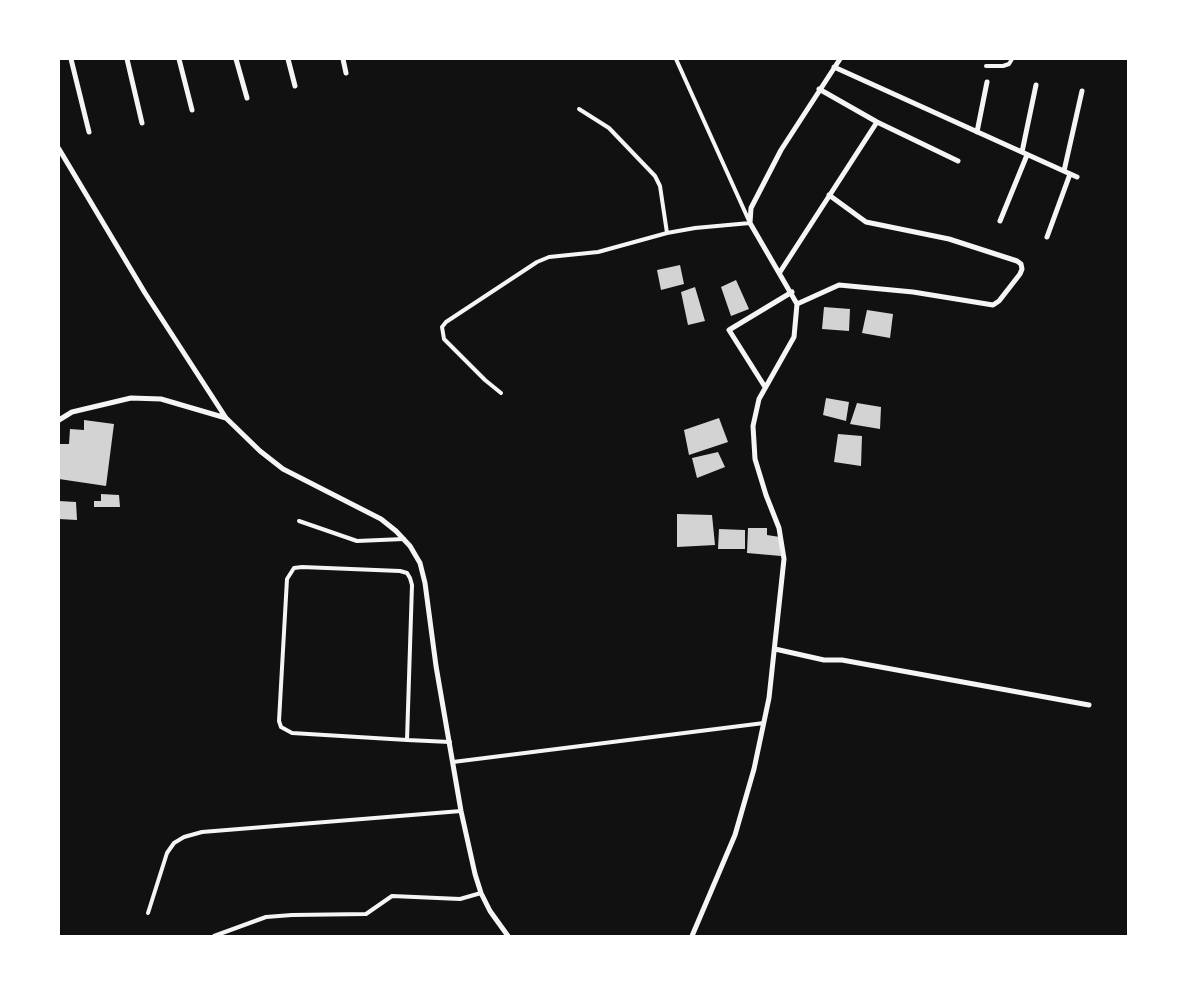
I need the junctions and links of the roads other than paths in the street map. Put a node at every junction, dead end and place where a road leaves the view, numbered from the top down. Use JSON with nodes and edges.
{"nodes":[{"id":1,"x":71,"y":59,"type":"edge"},
{"id":2,"x":127,"y":59,"type":"edge"},
{"id":3,"x":179,"y":59,"type":"edge"},
{"id":4,"x":236,"y":59,"type":"edge"},
{"id":5,"x":288,"y":59,"type":"edge"},
{"id":6,"x":342,"y":59,"type":"edge"},
{"id":7,"x":676,"y":59,"type":"edge"},
{"id":8,"x":840,"y":59,"type":"edge"},
{"id":9,"x":1012,"y":59,"type":"edge"},
{"id":10,"x":986,"y":66,"type":"dead end"},
{"id":11,"x":834,"y":67,"type":"junction"},
{"id":12,"x":346,"y":73,"type":"dead end"},
{"id":13,"x":987,"y":82,"type":"dead end"},
{"id":14,"x":295,"y":86,"type":"dead end"},
{"id":15,"x":1036,"y":86,"type":"dead end"},
{"id":16,"x":820,"y":89,"type":"junction"},
{"id":17,"x":1082,"y":91,"type":"dead end"},
{"id":18,"x":247,"y":98,"type":"dead end"},
{"id":19,"x":579,"y":109,"type":"dead end"},
{"id":20,"x":192,"y":110,"type":"dead end"},
{"id":21,"x":877,"y":122,"type":"junction"},
{"id":22,"x":142,"y":123,"type":"dead end"},
{"id":23,"x":89,"y":132,"type":"dead end"},
{"id":24,"x":977,"y":132,"type":"junction"},
{"id":25,"x":59,"y":149,"type":"edge"},
{"id":26,"x":1025,"y":153,"type":"junction"},
{"id":27,"x":958,"y":161,"type":"dead end"},
{"id":28,"x":1067,"y":173,"type":"junction"},
{"id":29,"x":1077,"y":177,"type":"dead end"},
{"id":30,"x":829,"y":195,"type":"junction"},
{"id":31,"x":1000,"y":221,"type":"dead end"},
{"id":32,"x":750,"y":223,"type":"junction"},
{"id":33,"x":667,"y":233,"type":"junction"},
{"id":34,"x":1047,"y":237,"type":"dead end"},
{"id":35,"x":780,"y":272,"type":"junction"},
{"id":36,"x":792,"y":292,"type":"junction"},
{"id":37,"x":797,"y":304,"type":"junction"},
{"id":38,"x":765,"y":387,"type":"junction"},
{"id":39,"x":501,"y":393,"type":"dead end"},
{"id":40,"x":226,"y":418,"type":"junction"},
{"id":41,"x":59,"y":420,"type":"edge"},
{"id":42,"x":299,"y":521,"type":"dead end"},
{"id":43,"x":404,"y":539,"type":"junction"},
{"id":44,"x":775,"y":649,"type":"junction"},
{"id":45,"x":1089,"y":705,"type":"dead end"},
{"id":46,"x":764,"y":723,"type":"junction"},
{"id":47,"x":407,"y":740,"type":"junction"},
{"id":48,"x":450,"y":742,"type":"junction"},
{"id":49,"x":453,"y":762,"type":"junction"},
{"id":50,"x":461,"y":811,"type":"junction"},
{"id":51,"x":481,"y":893,"type":"junction"},
{"id":52,"x":148,"y":913,"type":"dead end"},
{"id":53,"x":214,"y":936,"type":"edge"},
{"id":54,"x":508,"y":936,"type":"edge"},
{"id":55,"x":692,"y":936,"type":"edge"}],
"edges":[{"from":1,"to":23,"type":"street"},
{"from":2,"to":22,"type":"street"},
{"from":3,"to":20,"type":"street"},
{"from":4,"to":18,"type":"street"},
{"from":5,"to":14,"type":"street"},
{"from":6,"to":12,"type":"street"},
{"from":7,"to":32,"type":"lane"},
{"from":8,"to":11,"type":"street"},
{"from":9,"to":10,"type":"lane"},
{"from":11,"to":16,"type":"street"},
{"from":11,"to":24,"type":"street"},
{"from":13,"to":24,"type":"street"},
{"from":15,"to":26,"type":"street"},
{"from":16,"to":21,"type":"street"},
{"from":16,"to":32,"type":"street"},
{"from":17,"to":28,"type":"street"},
{"from":19,"to":33,"type":"lane"},
{"from":21,"to":27,"type":"street"},
{"from":21,"to":30,"type":"street"},
{"from":24,"to":26,"type":"street"},
{"from":25,"to":40,"type":"street"},
{"from":26,"to":28,"type":"street"},
{"from":26,"to":31,"type":"street"},
{"from":28,"to":29,"type":"street"},
{"from":28,"to":34,"type":"street"},
{"from":30,"to":35,"type":"street"},
{"from":30,"to":37,"type":"street"},
{"from":32,"to":33,"type":"lane"},
{"from":32,"to":35,"type":"street"},
{"from":33,"to":39,"type":"lane"},
{"from":35,"to":36,"type":"street"},
{"from":36,"to":37,"type":"street"},
{"from":36,"to":38,"type":"street"},
{"from":37,"to":38,"type":"street"},
{"from":38,"to":44,"type":"street"},
{"from":40,"to":41,"type":"street"},
{"from":40,"to":43,"type":"street"},
{"from":42,"to":43,"type":"lane"},
{"from":43,"to":48,"type":"street"},
{"from":44,"to":45,"type":"street"},
{"from":44,"to":46,"type":"street"},
{"from":46,"to":49,"type":"lane"},
{"from":46,"to":55,"type":"street"},
{"from":47,"to":47,"type":"lane"},
{"from":47,"to":48,"type":"lane"},
{"from":48,"to":49,"type":"street"},
{"from":49,"to":50,"type":"street"},
{"from":50,"to":51,"type":"street"},
{"from":50,"to":52,"type":"lane"},
{"from":51,"to":53,"type":"lane"},
{"from":51,"to":54,"type":"street"}]}
